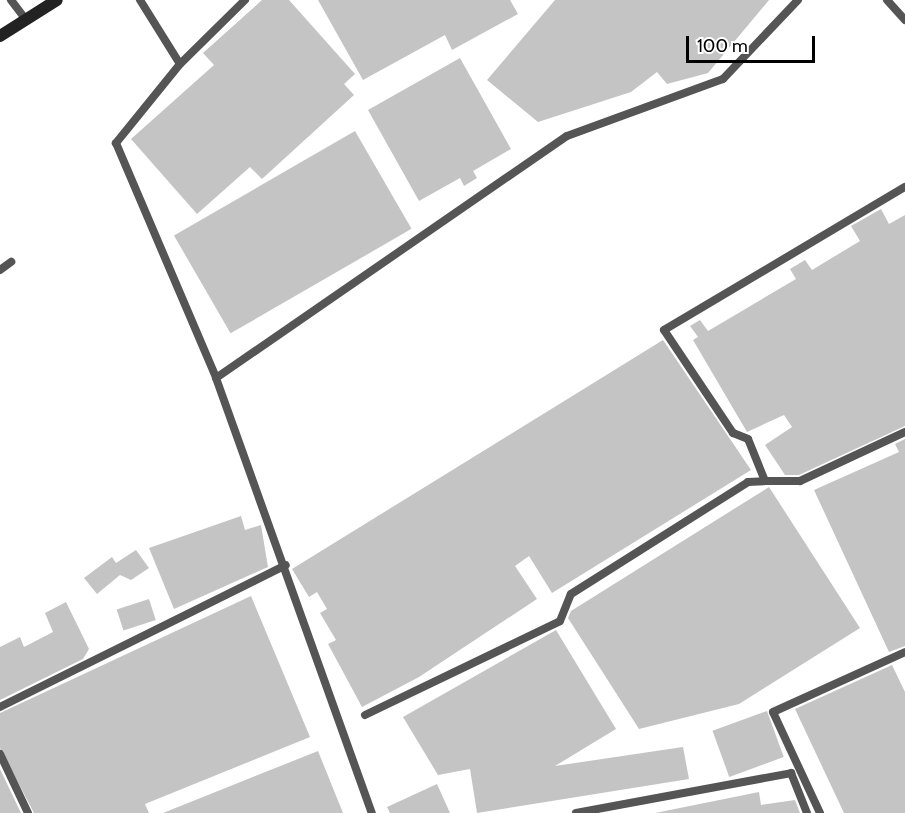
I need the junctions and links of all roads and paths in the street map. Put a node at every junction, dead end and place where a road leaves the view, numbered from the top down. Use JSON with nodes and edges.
{"nodes":[{"id":1,"x":11,"y":0,"type":"edge"},
{"id":2,"x":57,"y":0,"type":"edge"},
{"id":3,"x":140,"y":0,"type":"edge"},
{"id":4,"x":245,"y":0,"type":"edge"},
{"id":5,"x":798,"y":0,"type":"edge"},
{"id":6,"x":887,"y":0,"type":"edge"},
{"id":7,"x":26,"y":20,"type":"junction"},
{"id":8,"x":905,"y":20,"type":"edge"},
{"id":9,"x":0,"y":36,"type":"edge"},
{"id":10,"x":180,"y":64,"type":"junction"},
{"id":11,"x":905,"y":186,"type":"edge"},
{"id":12,"x":11,"y":262,"type":"dead end"},
{"id":13,"x":0,"y":270,"type":"edge"},
{"id":14,"x":216,"y":378,"type":"junction"},
{"id":15,"x":905,"y":432,"type":"edge"},
{"id":16,"x":765,"y":481,"type":"junction"},
{"id":17,"x":286,"y":565,"type":"junction"},
{"id":18,"x":905,"y":651,"type":"edge"},
{"id":19,"x":0,"y":707,"type":"edge"},
{"id":20,"x":365,"y":715,"type":"dead end"},
{"id":21,"x":0,"y":754,"type":"edge"},
{"id":22,"x":28,"y":813,"type":"edge"},
{"id":23,"x":372,"y":813,"type":"edge"},
{"id":24,"x":576,"y":813,"type":"edge"},
{"id":25,"x":807,"y":813,"type":"edge"},
{"id":26,"x":820,"y":813,"type":"edge"}],
"edges":[{"from":1,"to":7,"type":"street"},
{"from":2,"to":7,"type":"street"},
{"from":3,"to":10,"type":"street"},
{"from":4,"to":10,"type":"street"},
{"from":5,"to":14,"type":"street"},
{"from":6,"to":8,"type":"street"},
{"from":7,"to":9,"type":"street"},
{"from":10,"to":14,"type":"street"},
{"from":11,"to":16,"type":"street"},
{"from":12,"to":13,"type":"street"},
{"from":14,"to":17,"type":"street"},
{"from":15,"to":16,"type":"street"},
{"from":16,"to":20,"type":"street"},
{"from":17,"to":19,"type":"street"},
{"from":17,"to":23,"type":"street"},
{"from":18,"to":26,"type":"street"},
{"from":21,"to":22,"type":"street"},
{"from":24,"to":25,"type":"street"}]}
